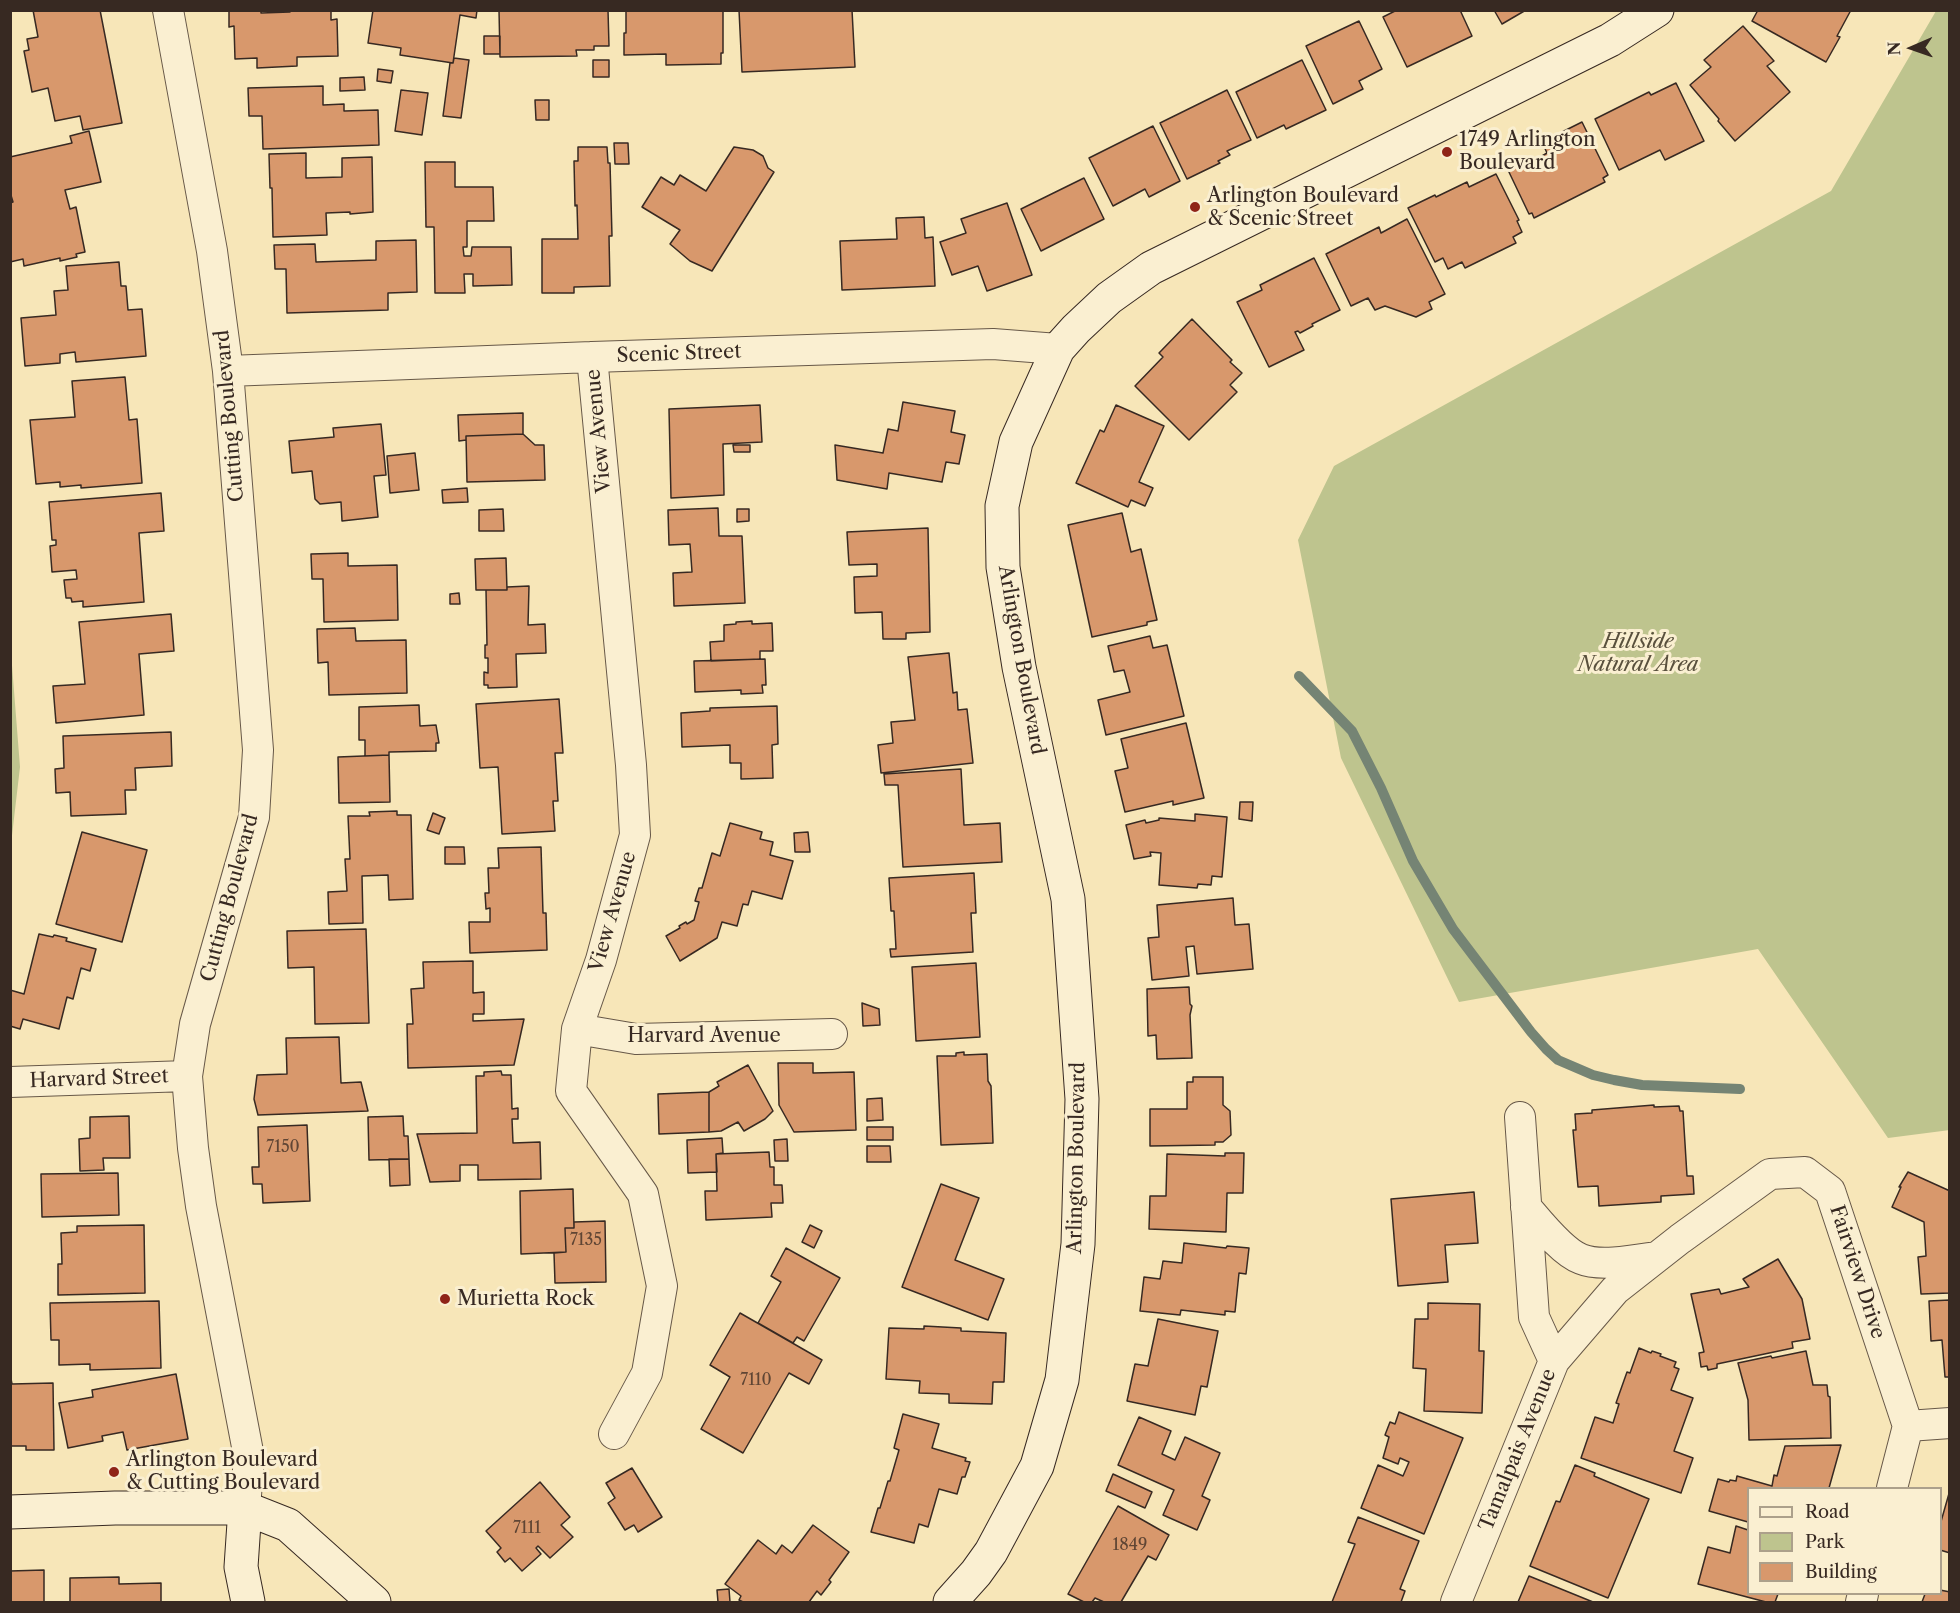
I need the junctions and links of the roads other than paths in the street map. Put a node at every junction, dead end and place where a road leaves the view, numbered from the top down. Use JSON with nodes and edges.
{"nodes":[{"id":1,"x":168,"y":10,"type":"edge"},
{"id":2,"x":1657,"y":10,"type":"edge"},
{"id":3,"x":1058,"y":349,"type":"junction"},
{"id":4,"x":592,"y":357,"type":"junction"},
{"id":5,"x":228,"y":371,"type":"junction"},
{"id":6,"x":577,"y":1029,"type":"junction"},
{"id":7,"x":832,"y":1034,"type":"dead end"},
{"id":8,"x":187,"y":1076,"type":"junction"},
{"id":9,"x":10,"y":1082,"type":"edge"},
{"id":10,"x":1520,"y":1117,"type":"dead end"},
{"id":11,"x":1526,"y":1207,"type":"junction"},
{"id":12,"x":1680,"y":1239,"type":"joint"},
{"id":13,"x":1656,"y":1257,"type":"junction"},
{"id":14,"x":1554,"y":1361,"type":"junction"},
{"id":15,"x":1950,"y":1423,"type":"edge"},
{"id":16,"x":1908,"y":1426,"type":"junction"},
{"id":17,"x":614,"y":1434,"type":"dead end"},
{"id":18,"x":1892,"y":1487,"type":"edge"},
{"id":19,"x":244,"y":1508,"type":"junction"},
{"id":20,"x":10,"y":1512,"type":"edge"},
{"id":21,"x":248,"y":1602,"type":"edge"},
{"id":22,"x":374,"y":1602,"type":"edge"},
{"id":23,"x":950,"y":1602,"type":"edge"},
{"id":24,"x":1456,"y":1602,"type":"edge"}],
"edges":[{"from":1,"to":5,"type":"street","name":"Cutting Boulevard"},
{"from":2,"to":3,"type":"main road","name":"Arlington Boulevard"},
{"from":3,"to":4,"type":"street","name":"Scenic Street"},
{"from":3,"to":23,"type":"main road","name":"Arlington Boulevard"},
{"from":4,"to":5,"type":"street","name":"Scenic Street"},
{"from":4,"to":6,"type":"street","name":"View Avenue"},
{"from":5,"to":8,"type":"street","name":"Cutting Boulevard"},
{"from":6,"to":7,"type":"street","name":"Harvard Avenue"},
{"from":6,"to":17,"type":"street","name":"View Avenue"},
{"from":8,"to":9,"type":"street","name":"Harvard Street"},
{"from":8,"to":19,"type":"street","name":"Cutting Boulevard"},
{"from":10,"to":11,"type":"street"},
{"from":11,"to":13,"type":"street"},
{"from":11,"to":14,"type":"street"},
{"from":12,"to":13,"type":"street","name":"Tamalpais Avenue"},
{"from":12,"to":16,"type":"street","name":"Fairview Drive"},
{"from":13,"to":14,"type":"street","name":"Tamalpais Avenue"},
{"from":14,"to":24,"type":"street","name":"Tamalpais Avenue"},
{"from":15,"to":16,"type":"street"},
{"from":16,"to":18,"type":"street"},
{"from":19,"to":20,"type":"main road"},
{"from":19,"to":21,"type":"main road","name":"Cutting Boulevard"},
{"from":19,"to":22,"type":"main road"}]}
